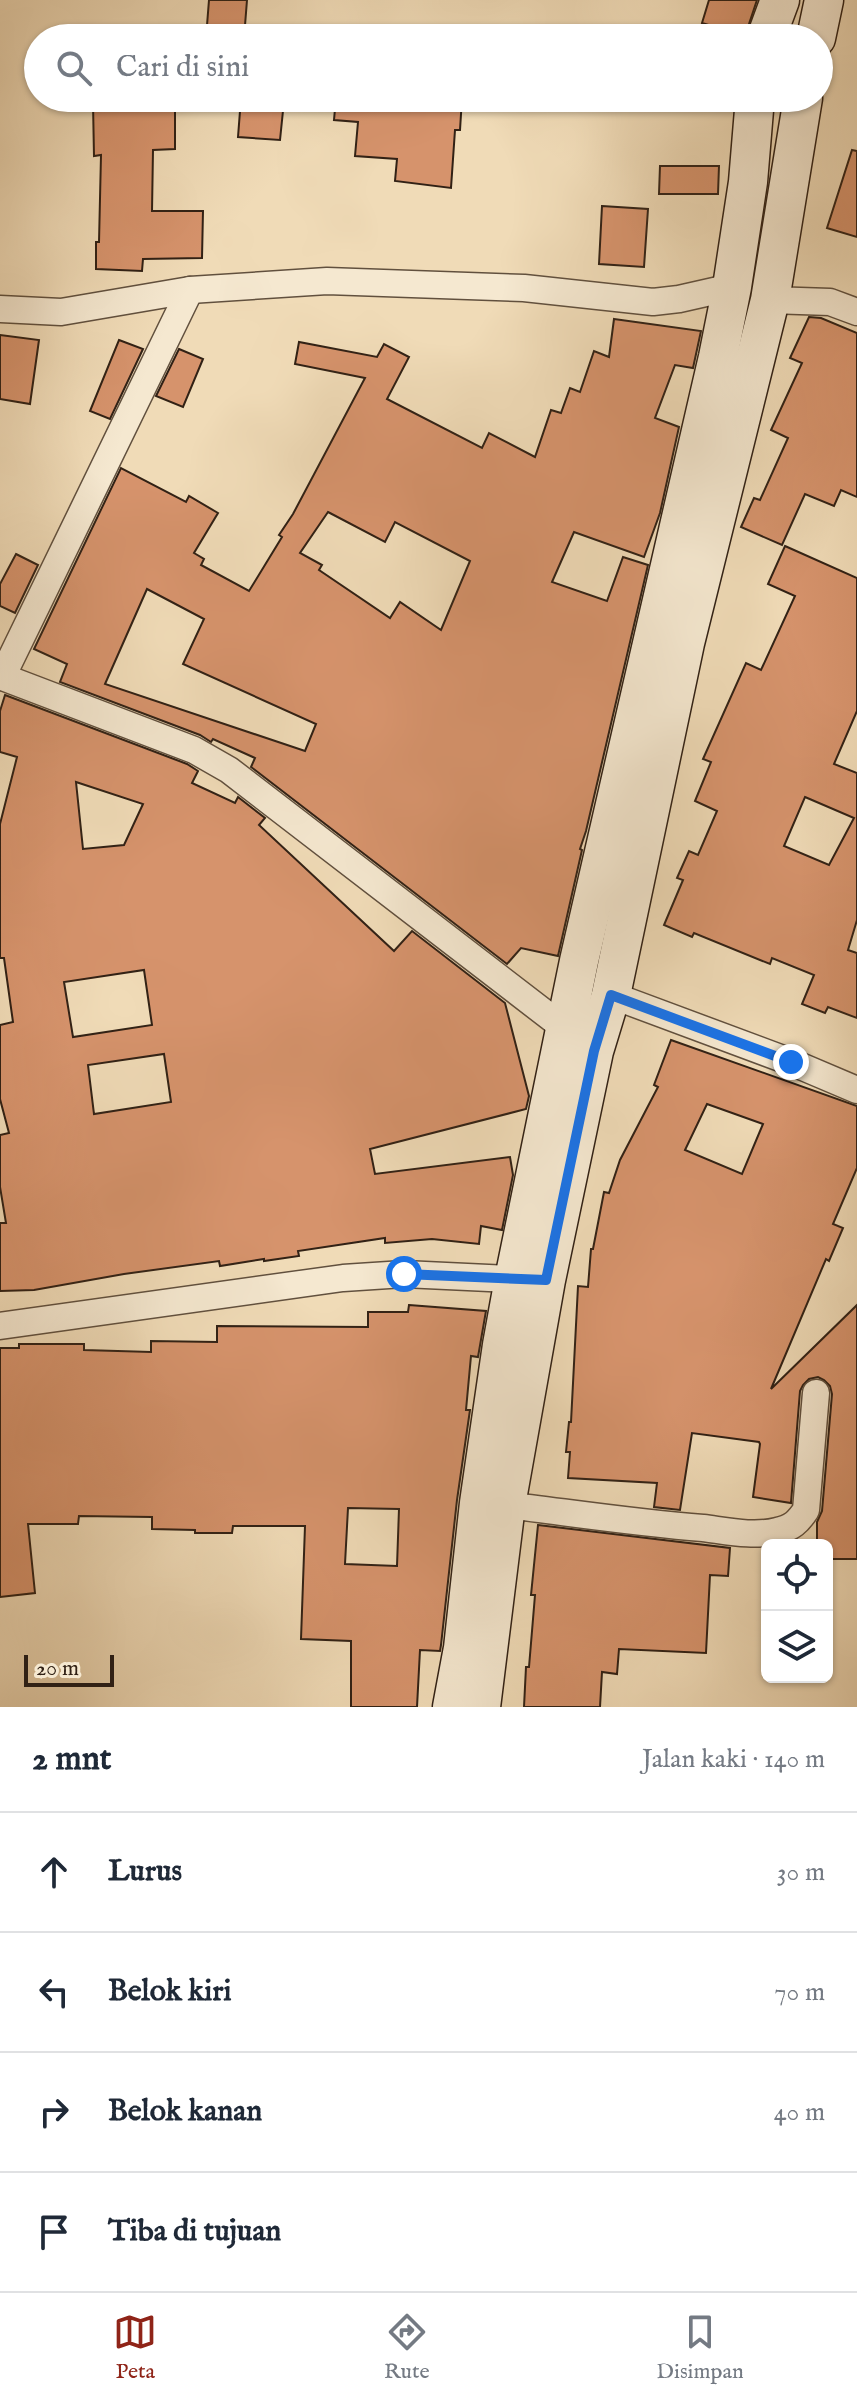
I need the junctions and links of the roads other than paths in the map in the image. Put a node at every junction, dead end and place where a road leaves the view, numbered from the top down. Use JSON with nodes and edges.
{"nodes":[{"id":1,"x":780,"y":0,"type":"edge"},
{"id":2,"x":824,"y":0,"type":"edge"},
{"id":3,"x":771,"y":24,"type":"edge"},
{"id":4,"x":819,"y":24,"type":"edge"},
{"id":5,"x":800,"y":112,"type":"edge"},
{"id":6,"x":753,"y":114,"type":"edge"},
{"id":7,"x":732,"y":287,"type":"junction"},
{"id":8,"x":190,"y":290,"type":"junction"},
{"id":9,"x":770,"y":300,"type":"junction"},
{"id":10,"x":0,"y":309,"type":"edge"},
{"id":11,"x":857,"y":312,"type":"edge"},
{"id":12,"x":1,"y":677,"type":"edge"},
{"id":13,"x":611,"y":995,"type":"junction"},
{"id":14,"x":580,"y":1040,"type":"junction"},
{"id":15,"x":857,"y":1090,"type":"edge"},
{"id":16,"x":530,"y":1280,"type":"junction"},
{"id":17,"x":0,"y":1326,"type":"edge"},
{"id":18,"x":816,"y":1393,"type":"dead end"},
{"id":19,"x":506,"y":1505,"type":"junction"},
{"id":20,"x":452,"y":1707,"type":"edge"},
{"id":21,"x":481,"y":1707,"type":"edge"}],
"edges":[{"from":1,"to":3,"type":"main road"},
{"from":2,"to":4,"type":"main road"},
{"from":5,"to":9,"type":"main road"},
{"from":6,"to":7,"type":"main road"},
{"from":7,"to":8,"type":"street"},
{"from":7,"to":14,"type":"main road"},
{"from":8,"to":10,"type":"street"},
{"from":8,"to":12,"type":"street"},
{"from":9,"to":11,"type":"street"},
{"from":9,"to":13,"type":"main road"},
{"from":12,"to":14,"type":"street"},
{"from":13,"to":14,"type":"main road"},
{"from":13,"to":15,"type":"street"},
{"from":14,"to":16,"type":"main road"},
{"from":16,"to":17,"type":"street"},
{"from":16,"to":19,"type":"main road"},
{"from":16,"to":20,"type":"main road"},
{"from":18,"to":19,"type":"street"},
{"from":19,"to":21,"type":"main road"}]}
